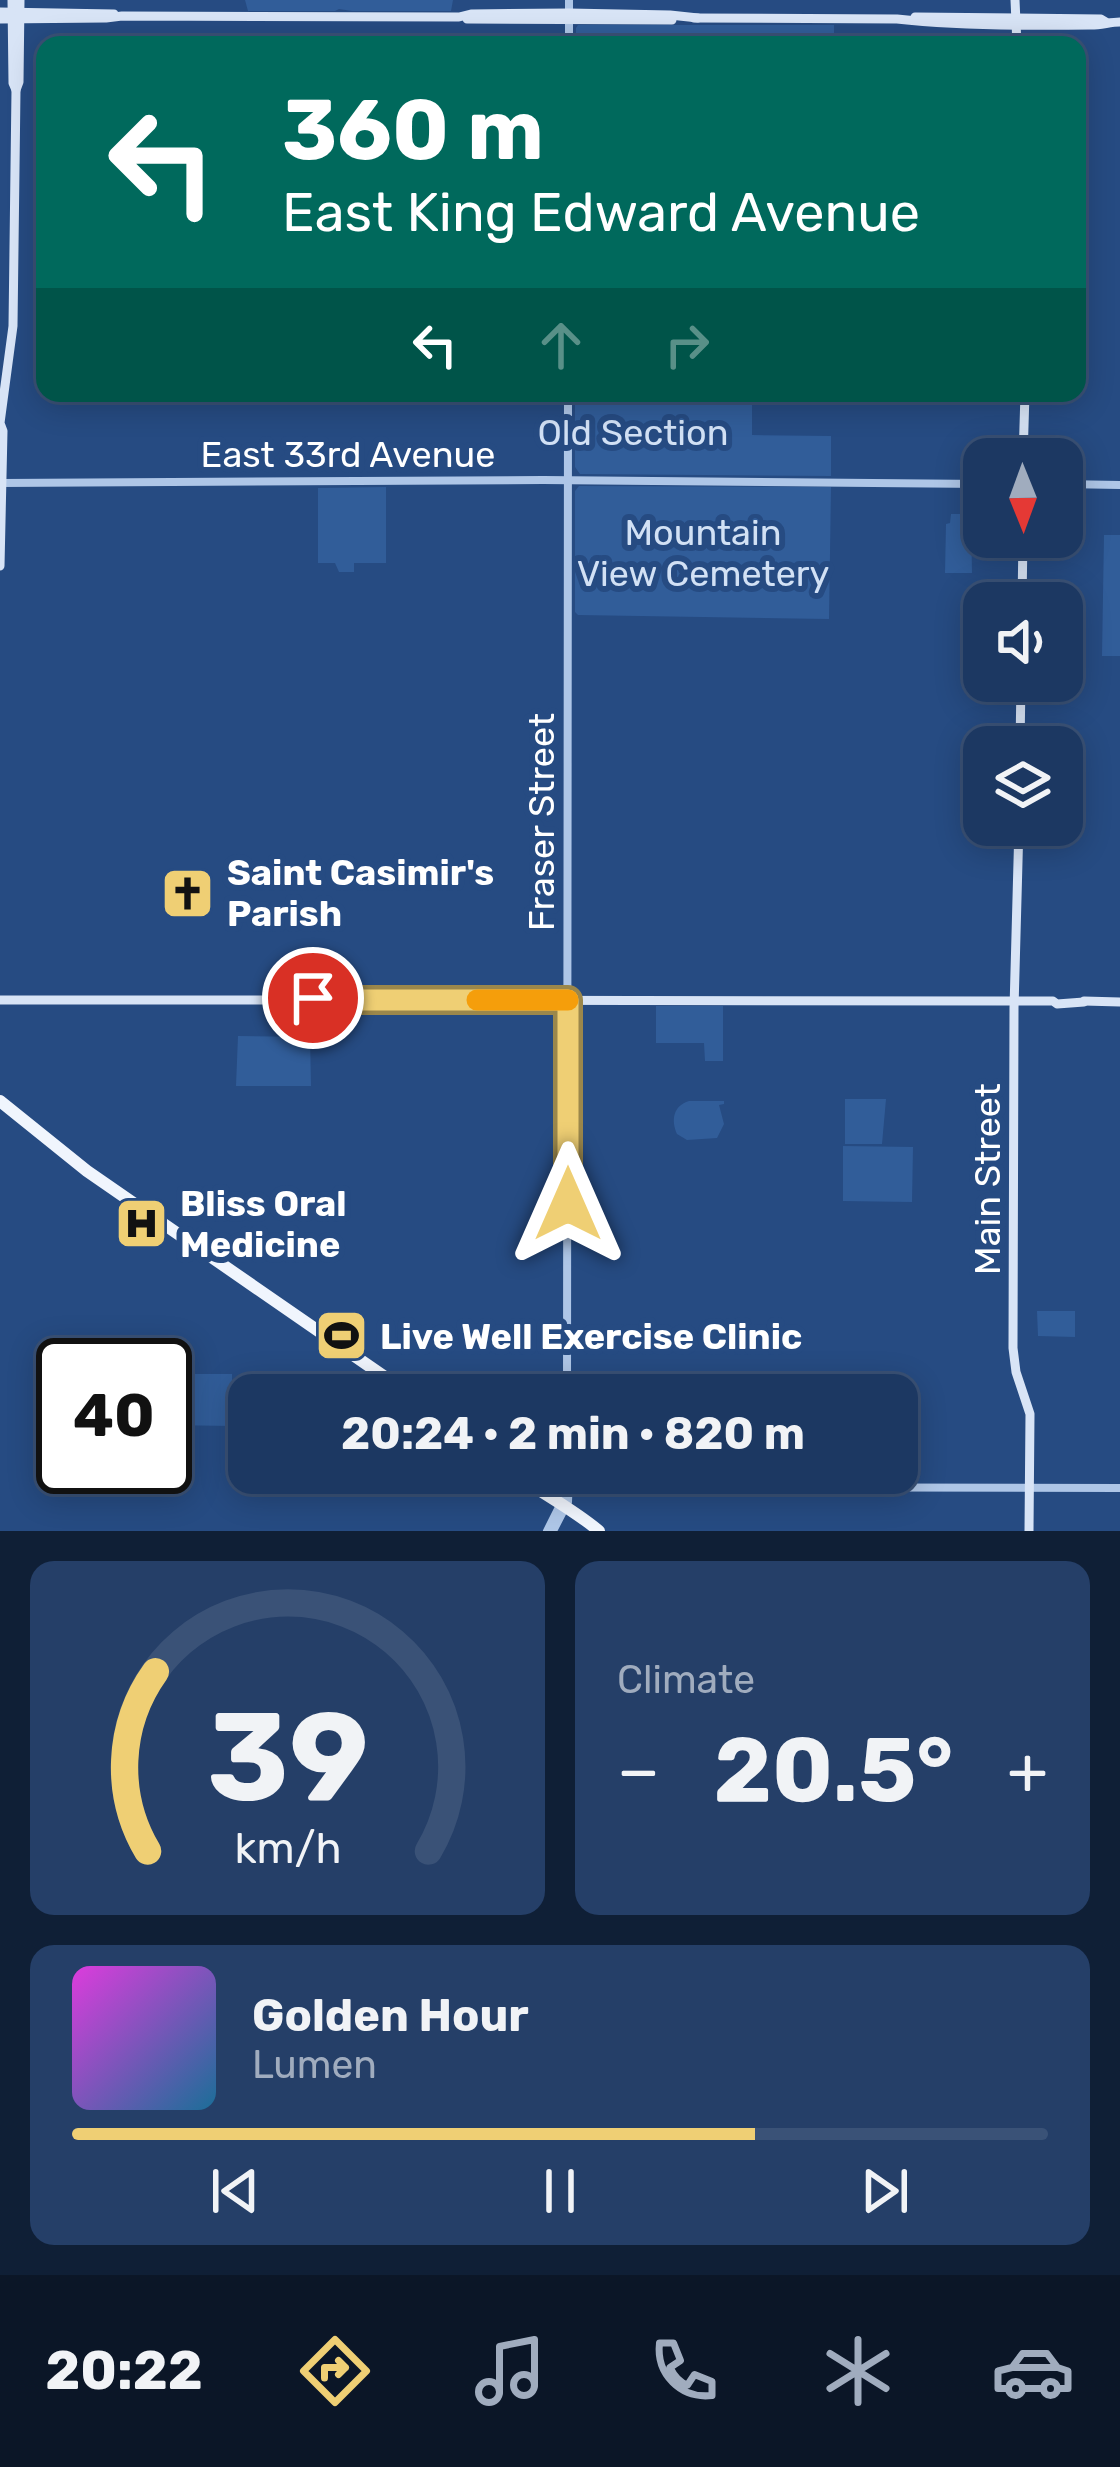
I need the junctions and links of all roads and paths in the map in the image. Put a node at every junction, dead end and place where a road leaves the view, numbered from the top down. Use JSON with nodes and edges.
{"nodes":[{"id":1,"x":1016,"y":0,"type":"edge"},
{"id":2,"x":569,"y":11,"type":"edge"},
{"id":3,"x":12,"y":12,"type":"edge"},
{"id":4,"x":1016,"y":21,"type":"junction"},
{"id":5,"x":1120,"y":22,"type":"edge"},
{"id":6,"x":1017,"y":36,"type":"edge"},
{"id":7,"x":568,"y":402,"type":"edge"},
{"id":8,"x":1024,"y":402,"type":"edge"},
{"id":9,"x":0,"y":424,"type":"edge"},
{"id":10,"x":1023,"y":438,"type":"edge"},
{"id":11,"x":568,"y":480,"type":"junction"},
{"id":12,"x":0,"y":483,"type":"edge"},
{"id":13,"x":963,"y":484,"type":"edge"},
{"id":14,"x":1083,"y":484,"type":"edge"},
{"id":15,"x":1120,"y":485,"type":"edge"},
{"id":16,"x":0,"y":566,"type":"edge"},
{"id":17,"x":1018,"y":846,"type":"edge"},
{"id":18,"x":568,"y":1000,"type":"junction"},
{"id":19,"x":1014,"y":1001,"type":"junction"},
{"id":20,"x":0,"y":1002,"type":"edge"},
{"id":21,"x":1120,"y":1002,"type":"edge"},
{"id":22,"x":0,"y":1105,"type":"edge"},
{"id":23,"x":370,"y":1374,"type":"edge"},
{"id":24,"x":380,"y":1374,"type":"edge"},
{"id":25,"x":566,"y":1374,"type":"edge"},
{"id":26,"x":918,"y":1488,"type":"edge"},
{"id":27,"x":1030,"y":1488,"type":"junction"},
{"id":28,"x":1120,"y":1488,"type":"edge"},
{"id":29,"x":563,"y":1494,"type":"edge"},
{"id":30,"x":569,"y":1494,"type":"edge"},
{"id":31,"x":594,"y":1526,"type":"edge"},
{"id":32,"x":550,"y":1531,"type":"edge"},
{"id":33,"x":610,"y":1531,"type":"edge"},
{"id":34,"x":1029,"y":1531,"type":"edge"}],
"edges":[{"from":1,"to":4,"type":"main road"},
{"from":2,"to":3,"type":"main road"},
{"from":2,"to":4,"type":"main road"},
{"from":3,"to":9,"type":"main road"},
{"from":4,"to":5,"type":"main road"},
{"from":4,"to":6,"type":"main road"},
{"from":7,"to":11,"type":"street","name":"Fraser Street"},
{"from":8,"to":10,"type":"main road"},
{"from":9,"to":12,"type":"main road"},
{"from":11,"to":12,"type":"street","name":"East 33rd Avenue"},
{"from":11,"to":13,"type":"street","name":"East 33rd Avenue"},
{"from":11,"to":18,"type":"street","name":"Fraser Street"},
{"from":12,"to":16,"type":"main road"},
{"from":14,"to":15,"type":"street"},
{"from":17,"to":19,"type":"main road","name":"Main Street"},
{"from":18,"to":19,"type":"main road"},
{"from":18,"to":20,"type":"main road"},
{"from":18,"to":25,"type":"street","name":"Fraser Street"},
{"from":19,"to":21,"type":"main road"},
{"from":19,"to":27,"type":"main road","name":"Main Street"},
{"from":22,"to":23,"type":"main road"},
{"from":22,"to":24,"type":"main road"},
{"from":26,"to":27,"type":"street"},
{"from":27,"to":28,"type":"street"},
{"from":27,"to":34,"type":"main road","name":"Main Street"},
{"from":29,"to":32,"type":"street"},
{"from":30,"to":31,"type":"main road"},
{"from":31,"to":33,"type":"main road"}]}
